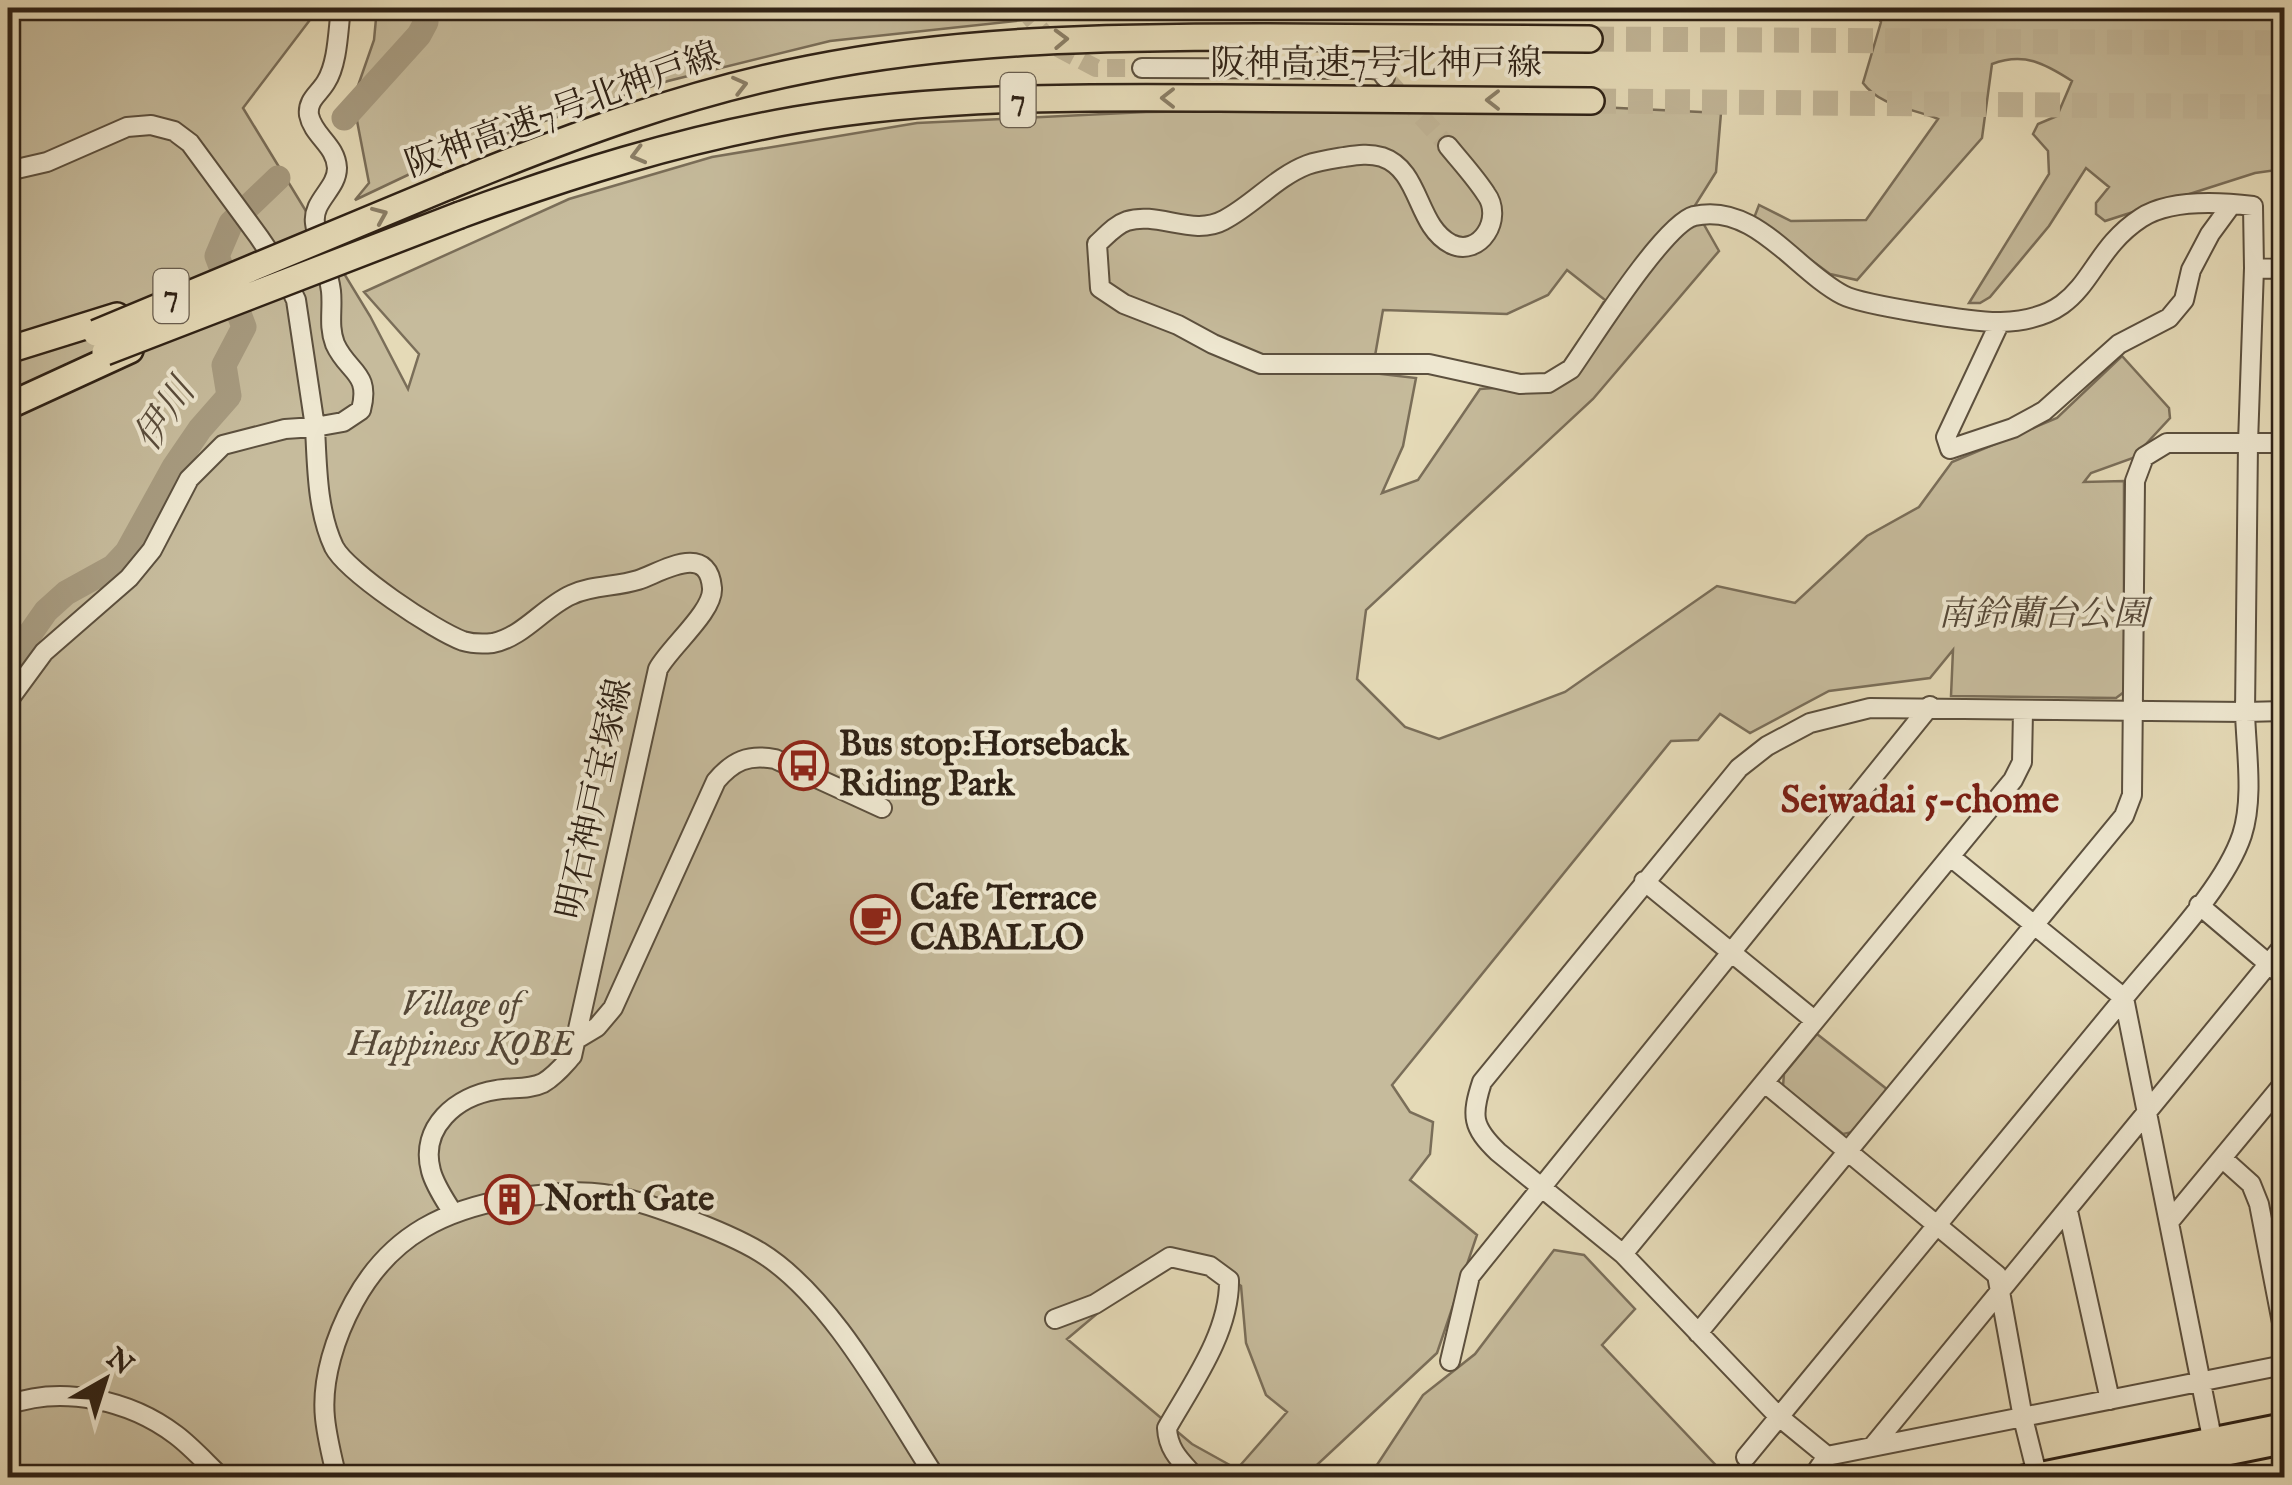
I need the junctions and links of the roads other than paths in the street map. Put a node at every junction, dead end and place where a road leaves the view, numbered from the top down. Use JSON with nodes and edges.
{"nodes":[{"id":1,"x":341,"y":8,"type":"edge"},
{"id":2,"x":1589,"y":39,"type":"tunnel mouth"},
{"id":3,"x":1142,"y":68,"type":"tunnel mouth"},
{"id":4,"x":1385,"y":77,"type":"tunnel mouth"},
{"id":5,"x":1591,"y":101,"type":"tunnel mouth"},
{"id":6,"x":1448,"y":146,"type":"tunnel mouth"},
{"id":7,"x":8,"y":170,"type":"edge"},
{"id":8,"x":2232,"y":204,"type":"junction"},
{"id":9,"x":2254,"y":268,"type":"junction"},
{"id":10,"x":2284,"y":269,"type":"edge"},
{"id":11,"x":2000,"y":322,"type":"junction"},
{"id":12,"x":101,"y":343,"type":"junction"},
{"id":13,"x":8,"y":350,"type":"edge"},
{"id":14,"x":8,"y":365,"type":"edge"},
{"id":15,"x":8,"y":387,"type":"edge"},
{"id":16,"x":8,"y":406,"type":"edge"},
{"id":17,"x":315,"y":427,"type":"junction"},
{"id":18,"x":2248,"y":443,"type":"junction"},
{"id":19,"x":2284,"y":443,"type":"edge"},
{"id":20,"x":8,"y":701,"type":"edge"},
{"id":21,"x":1930,"y":706,"type":"junction"},
{"id":22,"x":2023,"y":710,"type":"junction"},
{"id":23,"x":2284,"y":711,"type":"edge"},
{"id":24,"x":2131,"y":712,"type":"junction"},
{"id":25,"x":2245,"y":712,"type":"junction"},
{"id":26,"x":882,"y":808,"type":"dead end"},
{"id":27,"x":1952,"y":858,"type":"junction"},
{"id":28,"x":1644,"y":882,"type":"junction"},
{"id":29,"x":2199,"y":905,"type":"junction"},
{"id":30,"x":2036,"y":923,"type":"junction"},
{"id":31,"x":2284,"y":945,"type":"edge"},
{"id":32,"x":1731,"y":952,"type":"junction"},
{"id":33,"x":2269,"y":964,"type":"junction"},
{"id":34,"x":2284,"y":977,"type":"edge"},
{"id":35,"x":2124,"y":998,"type":"junction"},
{"id":36,"x":1814,"y":1020,"type":"junction"},
{"id":37,"x":577,"y":1039,"type":"junction"},
{"id":38,"x":1764,"y":1084,"type":"junction"},
{"id":39,"x":2282,"y":1091,"type":"edge"},
{"id":40,"x":2147,"y":1115,"type":"junction"},
{"id":41,"x":1848,"y":1150,"type":"junction"},
{"id":42,"x":2222,"y":1158,"type":"junction"},
{"id":43,"x":1540,"y":1188,"type":"junction"},
{"id":44,"x":2068,"y":1211,"type":"junction"},
{"id":45,"x":453,"y":1213,"type":"junction"},
{"id":46,"x":2169,"y":1222,"type":"junction"},
{"id":47,"x":1937,"y":1225,"type":"junction"},
{"id":48,"x":1623,"y":1254,"type":"junction"},
{"id":49,"x":2001,"y":1292,"type":"junction"},
{"id":50,"x":1055,"y":1319,"type":"dead end"},
{"id":51,"x":1698,"y":1333,"type":"junction"},
{"id":52,"x":2284,"y":1333,"type":"edge"},
{"id":53,"x":1450,"y":1361,"type":"dead end"},
{"id":54,"x":2284,"y":1365,"type":"edge"},
{"id":55,"x":2200,"y":1382,"type":"junction"},
{"id":56,"x":2110,"y":1400,"type":"junction"},
{"id":57,"x":8,"y":1405,"type":"edge"},
{"id":58,"x":1778,"y":1416,"type":"junction"},
{"id":59,"x":2023,"y":1418,"type":"junction"},
{"id":60,"x":2284,"y":1426,"type":"edge"},
{"id":61,"x":2284,"y":1442,"type":"edge"},
{"id":62,"x":1873,"y":1446,"type":"junction"},
{"id":63,"x":1827,"y":1456,"type":"junction"},
{"id":64,"x":1746,"y":1457,"type":"dead end"},
{"id":65,"x":2216,"y":1457,"type":"edge"},
{"id":66,"x":2029,"y":1476,"type":"edge"},
{"id":67,"x":222,"y":1478,"type":"edge"},
{"id":68,"x":337,"y":1478,"type":"edge"},
{"id":69,"x":936,"y":1478,"type":"edge"},
{"id":70,"x":1196,"y":1478,"type":"edge"},
{"id":71,"x":1812,"y":1478,"type":"edge"},
{"id":72,"x":2106,"y":1478,"type":"edge"}],
"edges":[{"from":1,"to":17,"type":"street"},
{"from":12,"to":2,"type":"highway","name":"阪神高速7号北神戸線","number":"7","one_way":true,"bridge":true},
{"from":3,"to":4,"type":"street"},
{"from":5,"to":12,"type":"highway","name":"阪神高速7号北神戸線","number":"7","one_way":true,"bridge":true},
{"from":6,"to":11,"type":"street"},
{"from":7,"to":17,"type":"street"},
{"from":8,"to":9,"type":"street"},
{"from":8,"to":11,"type":"street"},
{"from":8,"to":11,"type":"street"},
{"from":9,"to":10,"type":"street"},
{"from":9,"to":18,"type":"street"},
{"from":12,"to":13,"type":"highway","number":"7"},
{"from":12,"to":14,"type":"highway","name":"阪神高速7号北神戸線","number":"7"},
{"from":12,"to":15,"type":"highway","name":"阪神高速7号北神戸線","number":"7"},
{"from":12,"to":16,"type":"highway","number":"7"},
{"from":17,"to":20,"type":"street"},
{"from":17,"to":37,"type":"street","name":"明石神戸宝塚線"},
{"from":18,"to":19,"type":"street"},
{"from":18,"to":24,"type":"street"},
{"from":18,"to":25,"type":"street"},
{"from":21,"to":22,"type":"street"},
{"from":21,"to":28,"type":"street"},
{"from":21,"to":32,"type":"street"},
{"from":22,"to":24,"type":"street"},
{"from":22,"to":27,"type":"street"},
{"from":23,"to":25,"type":"street"},
{"from":24,"to":25,"type":"street"},
{"from":24,"to":30,"type":"street"},
{"from":25,"to":29,"type":"street"},
{"from":26,"to":37,"type":"street"},
{"from":27,"to":30,"type":"street"},
{"from":27,"to":36,"type":"street"},
{"from":28,"to":32,"type":"street"},
{"from":28,"to":43,"type":"street"},
{"from":29,"to":33,"type":"street"},
{"from":29,"to":35,"type":"street"},
{"from":30,"to":35,"type":"street"},
{"from":30,"to":41,"type":"street"},
{"from":31,"to":33,"type":"street"},
{"from":32,"to":36,"type":"street"},
{"from":32,"to":43,"type":"street"},
{"from":33,"to":34,"type":"street"},
{"from":33,"to":40,"type":"street"},
{"from":35,"to":40,"type":"street"},
{"from":35,"to":47,"type":"street"},
{"from":36,"to":38,"type":"street"},
{"from":37,"to":45,"type":"street","name":"明石神戸宝塚線"},
{"from":38,"to":41,"type":"street"},
{"from":38,"to":48,"type":"street"},
{"from":39,"to":42,"type":"street"},
{"from":40,"to":44,"type":"street"},
{"from":40,"to":46,"type":"street"},
{"from":41,"to":47,"type":"street"},
{"from":41,"to":51,"type":"street"},
{"from":42,"to":46,"type":"street"},
{"from":42,"to":52,"type":"street"},
{"from":43,"to":48,"type":"street"},
{"from":43,"to":53,"type":"street"},
{"from":44,"to":49,"type":"street"},
{"from":44,"to":56,"type":"street"},
{"from":45,"to":68,"type":"street"},
{"from":45,"to":69,"type":"street"},
{"from":46,"to":55,"type":"street"},
{"from":47,"to":49,"type":"street"},
{"from":47,"to":58,"type":"street"},
{"from":48,"to":51,"type":"street"},
{"from":49,"to":59,"type":"street"},
{"from":49,"to":62,"type":"street"},
{"from":50,"to":70,"type":"street"},
{"from":51,"to":58,"type":"street"},
{"from":54,"to":55,"type":"street"},
{"from":55,"to":56,"type":"street"},
{"from":55,"to":65,"type":"street"},
{"from":56,"to":59,"type":"street"},
{"from":57,"to":67,"type":"street"},
{"from":58,"to":63,"type":"street"},
{"from":58,"to":64,"type":"street"},
{"from":59,"to":62,"type":"street"},
{"from":59,"to":66,"type":"street"},
{"from":60,"to":65,"type":"main road"},
{"from":61,"to":65,"type":"main road"},
{"from":62,"to":63,"type":"street"},
{"from":63,"to":71,"type":"street"},
{"from":65,"to":66,"type":"main road"},
{"from":65,"to":72,"type":"main road"}]}
